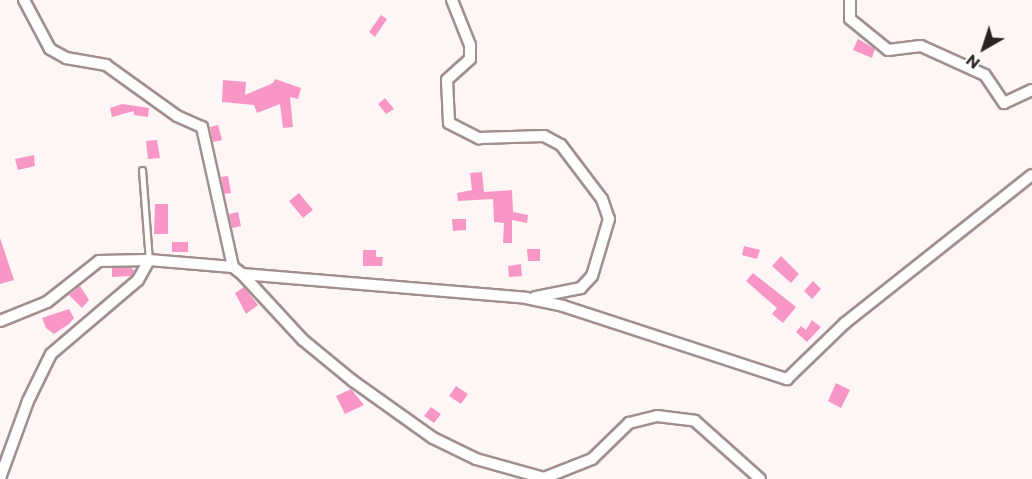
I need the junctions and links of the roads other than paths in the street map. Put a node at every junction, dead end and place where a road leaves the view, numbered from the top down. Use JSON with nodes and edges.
{"nodes":[{"id":1,"x":24,"y":0,"type":"edge"},
{"id":2,"x":453,"y":0,"type":"edge"},
{"id":3,"x":850,"y":0,"type":"edge"},
{"id":4,"x":1032,"y":90,"type":"edge"},
{"id":5,"x":142,"y":170,"type":"dead end"},
{"id":6,"x":1032,"y":175,"type":"edge"},
{"id":7,"x":149,"y":260,"type":"junction"},
{"id":8,"x":233,"y":267,"type":"junction"},
{"id":9,"x":242,"y":274,"type":"junction"},
{"id":10,"x":526,"y":298,"type":"junction"},
{"id":11,"x":0,"y":321,"type":"edge"},
{"id":12,"x":0,"y":478,"type":"edge"},
{"id":13,"x":760,"y":479,"type":"edge"}],
"edges":[{"from":1,"to":8,"type":"street"},
{"from":2,"to":10,"type":"street"},
{"from":3,"to":4,"type":"street"},
{"from":5,"to":7,"type":"lane"},
{"from":6,"to":10,"type":"street"},
{"from":7,"to":8,"type":"street"},
{"from":7,"to":11,"type":"street"},
{"from":7,"to":12,"type":"street"},
{"from":8,"to":9,"type":"street"},
{"from":9,"to":10,"type":"street"},
{"from":9,"to":13,"type":"street"}]}
